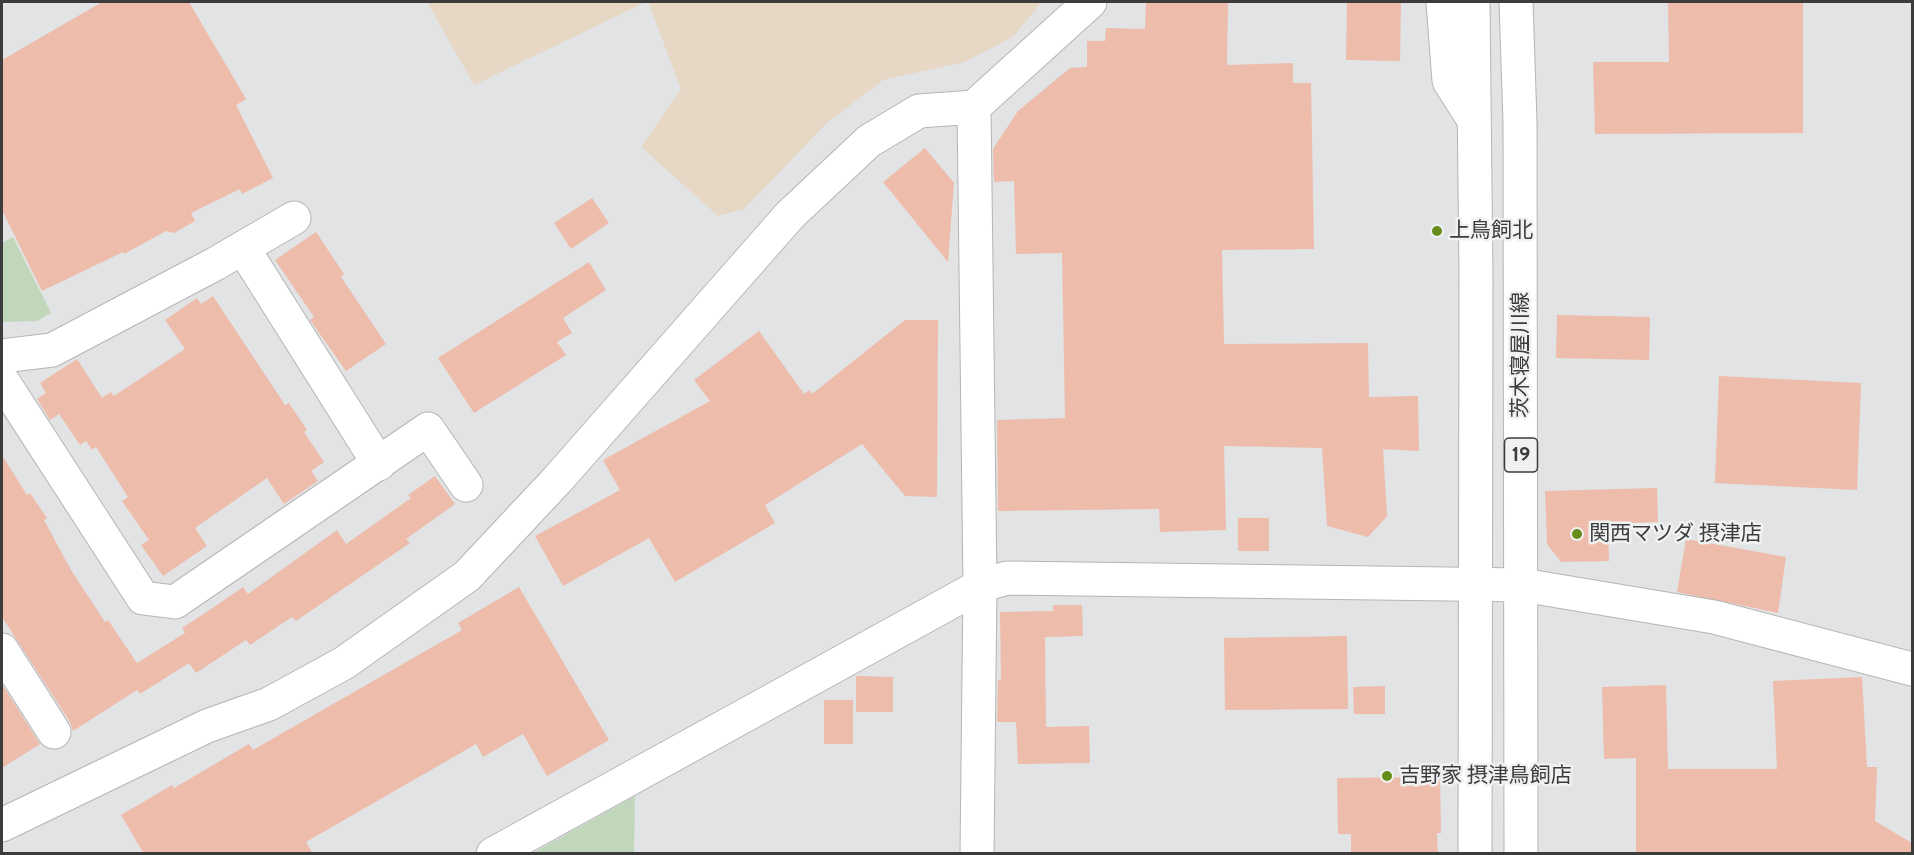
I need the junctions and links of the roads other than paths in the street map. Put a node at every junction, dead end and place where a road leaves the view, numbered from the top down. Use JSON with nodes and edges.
{"nodes":[{"id":1,"x":1090,"y":2,"type":"edge"},
{"id":2,"x":1443,"y":2,"type":"edge"},
{"id":3,"x":1473,"y":2,"type":"edge"},
{"id":4,"x":1516,"y":2,"type":"edge"},
{"id":5,"x":1536,"y":2,"type":"edge"},
{"id":6,"x":1517,"y":56,"type":"junction"},
{"id":7,"x":974,"y":107,"type":"junction"},
{"id":8,"x":1474,"y":120,"type":"junction"},
{"id":9,"x":294,"y":218,"type":"dead end"},
{"id":10,"x":243,"y":248,"type":"junction"},
{"id":11,"x":2,"y":356,"type":"edge"},
{"id":12,"x":2,"y":380,"type":"edge"},
{"id":13,"x":379,"y":464,"type":"junction"},
{"id":14,"x":466,"y":484,"type":"dead end"},
{"id":15,"x":1474,"y":584,"type":"junction"},
{"id":16,"x":1522,"y":585,"type":"junction"},
{"id":17,"x":980,"y":586,"type":"junction"},
{"id":18,"x":2,"y":650,"type":"edge"},
{"id":19,"x":1912,"y":669,"type":"edge"},
{"id":20,"x":54,"y":732,"type":"dead end"},
{"id":21,"x":2,"y":825,"type":"edge"},
{"id":22,"x":493,"y":854,"type":"edge"},
{"id":23,"x":977,"y":854,"type":"edge"},
{"id":24,"x":1475,"y":854,"type":"edge"},
{"id":25,"x":1521,"y":854,"type":"edge"}],
"edges":[{"from":1,"to":7,"type":"street"},
{"from":2,"to":8,"type":"street"},
{"from":3,"to":8,"type":"street","number":"19"},
{"from":4,"to":6,"type":"street","name":"茨木寝屋川線","number":"19"},
{"from":5,"to":6,"type":"street"},
{"from":6,"to":16,"type":"street","name":"茨木寝屋川線","number":"19"},
{"from":7,"to":17,"type":"street"},
{"from":7,"to":21,"type":"street"},
{"from":8,"to":15,"type":"street","number":"19"},
{"from":9,"to":10,"type":"street"},
{"from":10,"to":11,"type":"street"},
{"from":10,"to":13,"type":"street"},
{"from":12,"to":13,"type":"street"},
{"from":13,"to":14,"type":"street"},
{"from":15,"to":16,"type":"street"},
{"from":15,"to":17,"type":"street"},
{"from":15,"to":24,"type":"street","number":"19"},
{"from":16,"to":19,"type":"street"},
{"from":16,"to":25,"type":"street","name":"茨木寝屋川線","number":"19"},
{"from":17,"to":22,"type":"street"},
{"from":17,"to":23,"type":"street"},
{"from":18,"to":20,"type":"street"}]}
